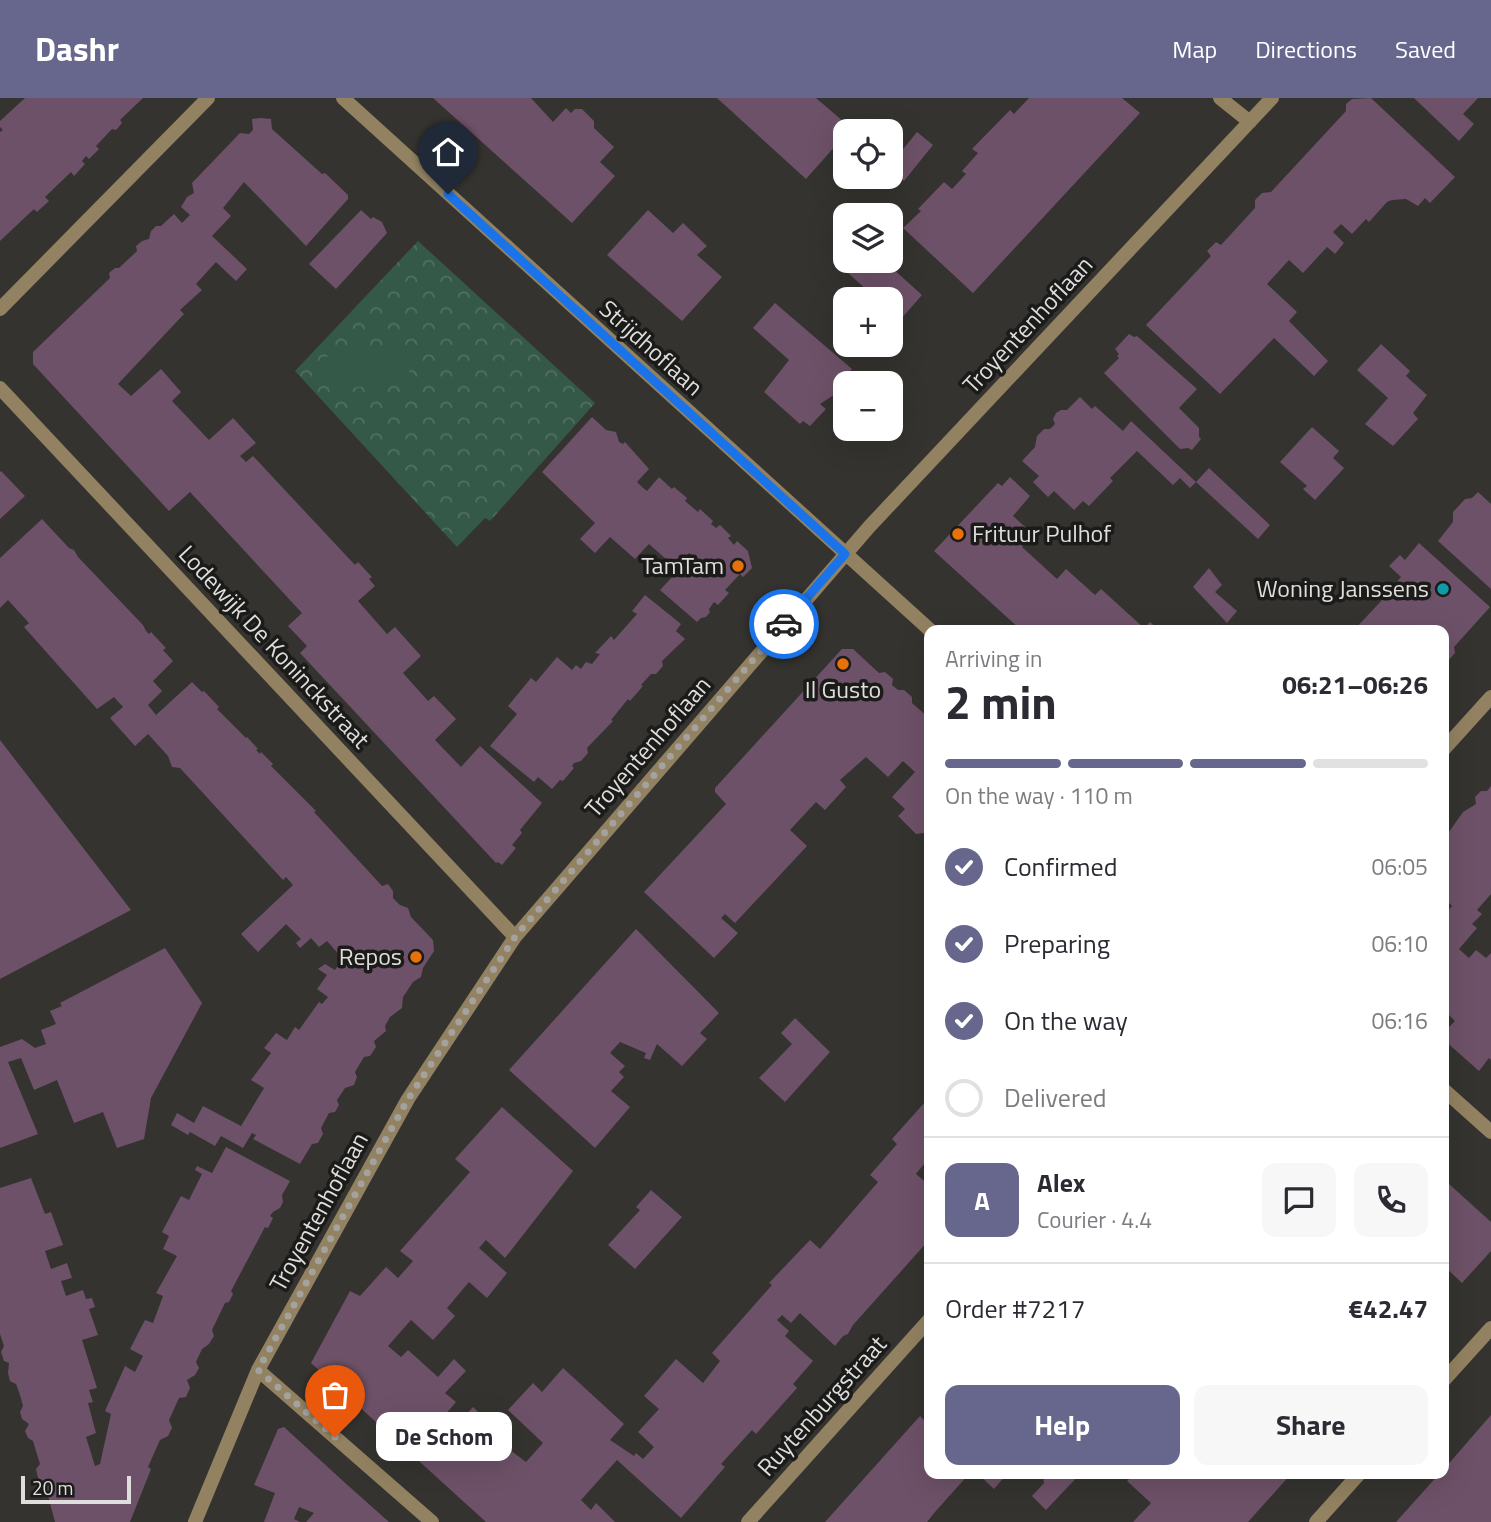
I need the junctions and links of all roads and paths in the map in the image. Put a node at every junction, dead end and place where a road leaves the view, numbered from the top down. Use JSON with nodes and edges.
{"nodes":[{"id":1,"x":208,"y":98,"type":"edge"},
{"id":2,"x":343,"y":98,"type":"edge"},
{"id":3,"x":1220,"y":98,"type":"edge"},
{"id":4,"x":1272,"y":98,"type":"edge"},
{"id":5,"x":1250,"y":122,"type":"junction"},
{"id":6,"x":0,"y":309,"type":"edge"},
{"id":7,"x":0,"y":388,"type":"edge"},
{"id":8,"x":845,"y":554,"type":"junction"},
{"id":9,"x":924,"y":625,"type":"edge"},
{"id":10,"x":1491,"y":697,"type":"edge"},
{"id":11,"x":1449,"y":743,"type":"edge"},
{"id":12,"x":515,"y":937,"type":"junction"},
{"id":13,"x":1449,"y":1094,"type":"edge"},
{"id":14,"x":1491,"y":1132,"type":"edge"},
{"id":15,"x":924,"y":1326,"type":"edge"},
{"id":16,"x":1491,"y":1328,"type":"edge"},
{"id":17,"x":258,"y":1370,"type":"junction"},
{"id":18,"x":1449,"y":1374,"type":"edge"},
{"id":19,"x":1355,"y":1479,"type":"edge"},
{"id":20,"x":195,"y":1522,"type":"edge"},
{"id":21,"x":432,"y":1522,"type":"edge"},
{"id":22,"x":748,"y":1522,"type":"edge"},
{"id":23,"x":1316,"y":1522,"type":"edge"}],
"edges":[{"from":1,"to":6,"type":"street"},
{"from":2,"to":8,"type":"street","name":"Strijdhoflaan"},
{"from":3,"to":5,"type":"street"},
{"from":4,"to":5,"type":"street","name":"Troyentenhoflaan"},
{"from":5,"to":8,"type":"street","name":"Troyentenhoflaan"},
{"from":7,"to":12,"type":"street","name":"Lodewijk De Koninckstraat"},
{"from":8,"to":9,"type":"street","name":"Strijdhoflaan"},
{"from":8,"to":12,"type":"street","name":"Troyentenhoflaan"},
{"from":10,"to":11,"type":"street"},
{"from":12,"to":17,"type":"street","name":"Troyentenhoflaan"},
{"from":13,"to":14,"type":"street"},
{"from":15,"to":22,"type":"street","name":"Ruytenburgstraat"},
{"from":16,"to":18,"type":"street"},
{"from":17,"to":20,"type":"street","name":"Troyentenhoflaan"},
{"from":17,"to":21,"type":"street"},
{"from":19,"to":23,"type":"street"}]}
